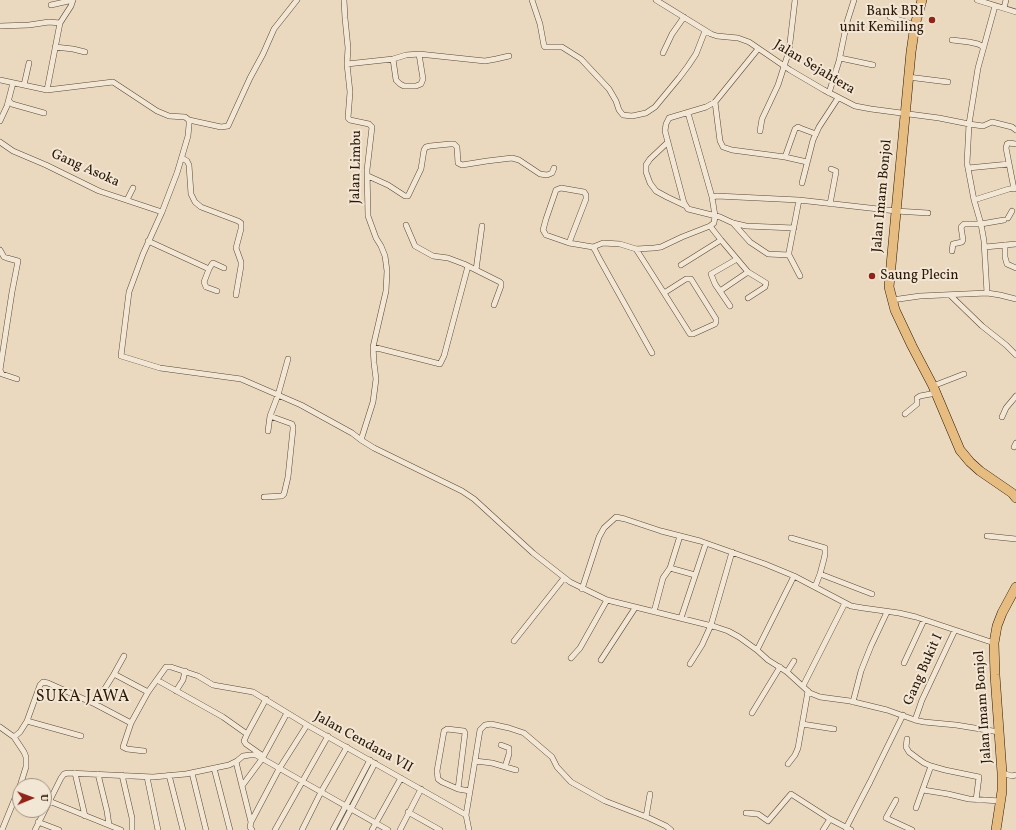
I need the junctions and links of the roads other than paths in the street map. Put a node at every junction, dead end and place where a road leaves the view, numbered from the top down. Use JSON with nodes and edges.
{"nodes":[{"id":1,"x":297,"y":0,"type":"edge"},
{"id":2,"x":344,"y":0,"type":"edge"},
{"id":3,"x":532,"y":0,"type":"edge"},
{"id":4,"x":656,"y":0,"type":"edge"},
{"id":5,"x":795,"y":0,"type":"edge"},
{"id":6,"x":854,"y":0,"type":"edge"},
{"id":7,"x":922,"y":0,"type":"edge"},
{"id":8,"x":978,"y":0,"type":"edge"},
{"id":9,"x":1006,"y":0,"type":"edge"},
{"id":10,"x":51,"y":5,"type":"dead end"},
{"id":11,"x":995,"y":6,"type":"junction"},
{"id":12,"x":1004,"y":8,"type":"junction"},
{"id":13,"x":1016,"y":12,"type":"edge"},
{"id":14,"x":684,"y":17,"type":"junction"},
{"id":15,"x":890,"y":17,"type":"dead end"},
{"id":16,"x":60,"y":23,"type":"junction"},
{"id":17,"x":916,"y":25,"type":"junction"},
{"id":18,"x":0,"y":26,"type":"edge"},
{"id":19,"x":705,"y":31,"type":"junction"},
{"id":20,"x":952,"y":40,"type":"dead end"},
{"id":21,"x":55,"y":47,"type":"junction"},
{"id":22,"x":984,"y":47,"type":"junction"},
{"id":23,"x":758,"y":49,"type":"junction"},
{"id":24,"x":85,"y":52,"type":"dead end"},
{"id":25,"x":663,"y":53,"type":"dead end"},
{"id":26,"x":419,"y":54,"type":"junction"},
{"id":27,"x":509,"y":56,"type":"dead end"},
{"id":28,"x":840,"y":58,"type":"junction"},
{"id":29,"x":393,"y":59,"type":"junction"},
{"id":30,"x":29,"y":63,"type":"dead end"},
{"id":31,"x":347,"y":64,"type":"junction"},
{"id":32,"x":873,"y":65,"type":"dead end"},
{"id":33,"x":785,"y":66,"type":"junction"},
{"id":34,"x":908,"y":78,"type":"junction"},
{"id":35,"x":0,"y":80,"type":"edge"},
{"id":36,"x":948,"y":82,"type":"dead end"},
{"id":37,"x":13,"y":83,"type":"junction"},
{"id":38,"x":24,"y":85,"type":"junction"},
{"id":39,"x":47,"y":90,"type":"junction"},
{"id":40,"x":828,"y":93,"type":"junction"},
{"id":41,"x":838,"y":98,"type":"junction"},
{"id":42,"x":9,"y":101,"type":"junction"},
{"id":43,"x":715,"y":102,"type":"junction"},
{"id":44,"x":44,"y":113,"type":"dead end"},
{"id":45,"x":688,"y":113,"type":"junction"},
{"id":46,"x":905,"y":114,"type":"junction"},
{"id":47,"x":189,"y":120,"type":"junction"},
{"id":48,"x":0,"y":121,"type":"edge"},
{"id":49,"x":969,"y":124,"type":"junction"},
{"id":50,"x":1016,"y":130,"type":"edge"},
{"id":51,"x":760,"y":131,"type":"dead end"},
{"id":52,"x":816,"y":134,"type":"junction"},
{"id":53,"x":0,"y":142,"type":"edge"},
{"id":54,"x":668,"y":142,"type":"junction"},
{"id":55,"x":1016,"y":144,"type":"edge"},
{"id":56,"x":785,"y":157,"type":"junction"},
{"id":57,"x":182,"y":158,"type":"junction"},
{"id":58,"x":807,"y":162,"type":"junction"},
{"id":59,"x":1009,"y":164,"type":"junction"},
{"id":60,"x":554,"y":168,"type":"dead end"},
{"id":61,"x":968,"y":168,"type":"junction"},
{"id":62,"x":831,"y":169,"type":"dead end"},
{"id":63,"x":368,"y":176,"type":"junction"},
{"id":64,"x":802,"y":183,"type":"dead end"},
{"id":65,"x":133,"y":188,"type":"dead end"},
{"id":66,"x":1015,"y":189,"type":"edge"},
{"id":67,"x":712,"y":196,"type":"junction"},
{"id":68,"x":126,"y":200,"type":"junction"},
{"id":69,"x":799,"y":200,"type":"junction"},
{"id":70,"x":974,"y":200,"type":"junction"},
{"id":71,"x":830,"y":204,"type":"junction"},
{"id":72,"x":686,"y":206,"type":"junction"},
{"id":73,"x":896,"y":211,"type":"junction"},
{"id":74,"x":1012,"y":211,"type":"dead end"},
{"id":75,"x":162,"y":212,"type":"junction"},
{"id":76,"x":928,"y":213,"type":"dead end"},
{"id":77,"x":715,"y":216,"type":"junction"},
{"id":78,"x":733,"y":223,"type":"junction"},
{"id":79,"x":981,"y":224,"type":"junction"},
{"id":80,"x":406,"y":225,"type":"dead end"},
{"id":81,"x":482,"y":226,"type":"dead end"},
{"id":82,"x":710,"y":226,"type":"junction"},
{"id":83,"x":794,"y":228,"type":"junction"},
{"id":84,"x":721,"y":240,"type":"junction"},
{"id":85,"x":148,"y":241,"type":"junction"},
{"id":86,"x":569,"y":243,"type":"junction"},
{"id":87,"x":1005,"y":244,"type":"junction"},
{"id":88,"x":1016,"y":244,"type":"edge"},
{"id":89,"x":593,"y":247,"type":"junction"},
{"id":90,"x":985,"y":247,"type":"junction"},
{"id":91,"x":636,"y":249,"type":"junction"},
{"id":92,"x":0,"y":250,"type":"edge"},
{"id":93,"x":952,"y":251,"type":"dead end"},
{"id":94,"x":789,"y":255,"type":"junction"},
{"id":95,"x":737,"y":259,"type":"junction"},
{"id":96,"x":681,"y":265,"type":"dead end"},
{"id":97,"x":468,"y":266,"type":"junction"},
{"id":98,"x":224,"y":268,"type":"dead end"},
{"id":99,"x":1016,"y":268,"type":"edge"},
{"id":100,"x":209,"y":269,"type":"junction"},
{"id":101,"x":476,"y":270,"type":"junction"},
{"id":102,"x":748,"y":272,"type":"junction"},
{"id":103,"x":800,"y":276,"type":"dead end"},
{"id":104,"x":217,"y":291,"type":"dead end"},
{"id":105,"x":720,"y":291,"type":"junction"},
{"id":106,"x":987,"y":293,"type":"junction"},
{"id":107,"x":664,"y":294,"type":"junction"},
{"id":108,"x":236,"y":295,"type":"dead end"},
{"id":109,"x":950,"y":295,"type":"junction"},
{"id":110,"x":748,"y":298,"type":"dead end"},
{"id":111,"x":892,"y":300,"type":"junction"},
{"id":112,"x":1016,"y":300,"type":"edge"},
{"id":113,"x":494,"y":305,"type":"dead end"},
{"id":114,"x":730,"y":306,"type":"dead end"},
{"id":115,"x":373,"y":347,"type":"junction"},
{"id":116,"x":652,"y":353,"type":"dead end"},
{"id":117,"x":1016,"y":355,"type":"edge"},
{"id":118,"x":288,"y":359,"type":"dead end"},
{"id":119,"x":964,"y":374,"type":"dead end"},
{"id":120,"x":17,"y":379,"type":"dead end"},
{"id":121,"x":935,"y":389,"type":"junction"},
{"id":122,"x":278,"y":395,"type":"junction"},
{"id":123,"x":1016,"y":396,"type":"edge"},
{"id":124,"x":905,"y":414,"type":"dead end"},
{"id":125,"x":270,"y":416,"type":"junction"},
{"id":126,"x":1002,"y":417,"type":"dead end"},
{"id":127,"x":268,"y":431,"type":"dead end"},
{"id":128,"x":361,"y":440,"type":"junction"},
{"id":129,"x":264,"y":497,"type":"dead end"},
{"id":130,"x":1016,"y":498,"type":"edge"},
{"id":131,"x":680,"y":536,"type":"junction"},
{"id":132,"x":987,"y":536,"type":"dead end"},
{"id":133,"x":791,"y":538,"type":"dead end"},
{"id":134,"x":1016,"y":539,"type":"edge"},
{"id":135,"x":706,"y":543,"type":"junction"},
{"id":136,"x":732,"y":552,"type":"junction"},
{"id":137,"x":670,"y":568,"type":"junction"},
{"id":138,"x":820,"y":574,"type":"junction"},
{"id":139,"x":695,"y":575,"type":"junction"},
{"id":140,"x":794,"y":576,"type":"junction"},
{"id":141,"x":564,"y":578,"type":"junction"},
{"id":142,"x":815,"y":586,"type":"junction"},
{"id":143,"x":1016,"y":587,"type":"edge"},
{"id":144,"x":582,"y":589,"type":"junction"},
{"id":145,"x":872,"y":594,"type":"dead end"},
{"id":146,"x":607,"y":600,"type":"junction"},
{"id":147,"x":845,"y":603,"type":"junction"},
{"id":148,"x":635,"y":608,"type":"junction"},
{"id":149,"x":654,"y":612,"type":"junction"},
{"id":150,"x":887,"y":612,"type":"junction"},
{"id":151,"x":681,"y":618,"type":"junction"},
{"id":152,"x":924,"y":620,"type":"junction"},
{"id":153,"x":711,"y":625,"type":"junction"},
{"id":154,"x":955,"y":630,"type":"junction"},
{"id":155,"x":514,"y":641,"type":"dead end"},
{"id":156,"x":994,"y":643,"type":"junction"},
{"id":157,"x":757,"y":650,"type":"junction"},
{"id":158,"x":124,"y":656,"type":"dead end"},
{"id":159,"x":571,"y":658,"type":"dead end"},
{"id":160,"x":601,"y":660,"type":"dead end"},
{"id":161,"x":794,"y":661,"type":"dead end"},
{"id":162,"x":904,"y":663,"type":"dead end"},
{"id":163,"x":690,"y":664,"type":"dead end"},
{"id":164,"x":780,"y":667,"type":"junction"},
{"id":165,"x":185,"y":671,"type":"junction"},
{"id":166,"x":786,"y":672,"type":"junction"},
{"id":167,"x":114,"y":674,"type":"junction"},
{"id":168,"x":157,"y":680,"type":"junction"},
{"id":169,"x":803,"y":686,"type":"junction"},
{"id":170,"x":176,"y":691,"type":"junction"},
{"id":171,"x":808,"y":691,"type":"junction"},
{"id":172,"x":148,"y":692,"type":"junction"},
{"id":173,"x":266,"y":699,"type":"junction"},
{"id":174,"x":853,"y":702,"type":"junction"},
{"id":175,"x":95,"y":704,"type":"junction"},
{"id":176,"x":287,"y":713,"type":"junction"},
{"id":177,"x":752,"y":713,"type":"dead end"},
{"id":178,"x":903,"y":715,"type":"junction"},
{"id":179,"x":914,"y":720,"type":"junction"},
{"id":180,"x":27,"y":721,"type":"junction"},
{"id":181,"x":131,"y":722,"type":"junction"},
{"id":182,"x":802,"y":724,"type":"junction"},
{"id":183,"x":307,"y":725,"type":"junction"},
{"id":184,"x":0,"y":727,"type":"edge"},
{"id":185,"x":834,"y":729,"type":"dead end"},
{"id":186,"x":999,"y":732,"type":"junction"},
{"id":187,"x":247,"y":734,"type":"junction"},
{"id":188,"x":14,"y":736,"type":"junction"},
{"id":189,"x":81,"y":736,"type":"dead end"},
{"id":190,"x":328,"y":736,"type":"junction"},
{"id":191,"x":907,"y":739,"type":"dead end"},
{"id":192,"x":501,"y":745,"type":"dead end"},
{"id":193,"x":346,"y":747,"type":"junction"},
{"id":194,"x":144,"y":751,"type":"dead end"},
{"id":195,"x":263,"y":757,"type":"junction"},
{"id":196,"x":475,"y":761,"type":"junction"},
{"id":197,"x":236,"y":762,"type":"junction"},
{"id":198,"x":373,"y":762,"type":"junction"},
{"id":199,"x":788,"y":764,"type":"dead end"},
{"id":200,"x":931,"y":766,"type":"junction"},
{"id":201,"x":505,"y":767,"type":"junction"},
{"id":202,"x":214,"y":768,"type":"junction"},
{"id":203,"x":280,"y":769,"type":"junction"},
{"id":204,"x":516,"y":770,"type":"dead end"},
{"id":205,"x":75,"y":773,"type":"junction"},
{"id":206,"x":192,"y":773,"type":"junction"},
{"id":207,"x":1002,"y":773,"type":"junction"},
{"id":208,"x":98,"y":774,"type":"junction"},
{"id":209,"x":122,"y":775,"type":"junction"},
{"id":210,"x":169,"y":775,"type":"junction"},
{"id":211,"x":1016,"y":775,"type":"edge"},
{"id":212,"x":147,"y":777,"type":"junction"},
{"id":213,"x":23,"y":778,"type":"edge"},
{"id":214,"x":401,"y":778,"type":"junction"},
{"id":215,"x":302,"y":782,"type":"junction"},
{"id":216,"x":242,"y":786,"type":"junction"},
{"id":217,"x":421,"y":789,"type":"junction"},
{"id":218,"x":458,"y":789,"type":"junction"},
{"id":219,"x":923,"y":790,"type":"junction"},
{"id":220,"x":470,"y":791,"type":"junction"},
{"id":221,"x":321,"y":792,"type":"junction"},
{"id":222,"x":650,"y":794,"type":"dead end"},
{"id":223,"x":52,"y":795,"type":"edge"},
{"id":224,"x":896,"y":800,"type":"dead end"},
{"id":225,"x":976,"y":800,"type":"junction"},
{"id":226,"x":1000,"y":801,"type":"junction"},
{"id":227,"x":52,"y":802,"type":"edge"},
{"id":228,"x":12,"y":806,"type":"edge"},
{"id":229,"x":349,"y":808,"type":"junction"},
{"id":230,"x":916,"y":808,"type":"dead end"},
{"id":231,"x":408,"y":812,"type":"junction"},
{"id":232,"x":746,"y":814,"type":"dead end"},
{"id":233,"x":466,"y":815,"type":"junction"},
{"id":234,"x":86,"y":816,"type":"junction"},
{"id":235,"x":646,"y":817,"type":"junction"},
{"id":236,"x":40,"y":818,"type":"edge"},
{"id":237,"x":830,"y":819,"type":"junction"},
{"id":238,"x":38,"y":822,"type":"junction"},
{"id":239,"x":251,"y":822,"type":"junction"},
{"id":240,"x":376,"y":823,"type":"junction"},
{"id":241,"x":109,"y":825,"type":"junction"},
{"id":242,"x":848,"y":829,"type":"edge"},
{"id":243,"x":2,"y":830,"type":"edge"},
{"id":244,"x":35,"y":830,"type":"edge"},
{"id":245,"x":59,"y":830,"type":"edge"},
{"id":246,"x":121,"y":830,"type":"edge"},
{"id":247,"x":132,"y":830,"type":"edge"},
{"id":248,"x":158,"y":830,"type":"edge"},
{"id":249,"x":183,"y":830,"type":"edge"},
{"id":250,"x":206,"y":830,"type":"edge"},
{"id":251,"x":230,"y":830,"type":"edge"},
{"id":252,"x":252,"y":830,"type":"edge"},
{"id":253,"x":275,"y":830,"type":"edge"},
{"id":254,"x":302,"y":830,"type":"edge"},
{"id":255,"x":333,"y":830,"type":"edge"},
{"id":256,"x":340,"y":830,"type":"edge"},
{"id":257,"x":372,"y":830,"type":"edge"},
{"id":258,"x":388,"y":830,"type":"edge"},
{"id":259,"x":400,"y":830,"type":"edge"},
{"id":260,"x":440,"y":830,"type":"edge"},
{"id":261,"x":469,"y":830,"type":"edge"},
{"id":262,"x":671,"y":830,"type":"edge"},
{"id":263,"x":823,"y":830,"type":"edge"},
{"id":264,"x":912,"y":830,"type":"edge"},
{"id":265,"x":996,"y":830,"type":"edge"}],
"edges":[{"from":1,"to":47,"type":"street"},
{"from":2,"to":31,"type":"street","name":"Jalan Limbu"},
{"from":3,"to":19,"type":"street"},
{"from":4,"to":14,"type":"street"},
{"from":5,"to":33,"type":"street"},
{"from":6,"to":28,"type":"street"},
{"from":7,"to":17,"type":"highway","name":"Jalan Imam Bonjol"},
{"from":8,"to":11,"type":"street"},
{"from":9,"to":12,"type":"street"},
{"from":10,"to":16,"type":"street"},
{"from":11,"to":12,"type":"street"},
{"from":11,"to":22,"type":"street"},
{"from":12,"to":13,"type":"street"},
{"from":14,"to":19,"type":"street"},
{"from":14,"to":25,"type":"street"},
{"from":15,"to":17,"type":"street"},
{"from":16,"to":18,"type":"street"},
{"from":16,"to":21,"type":"street"},
{"from":17,"to":34,"type":"highway","name":"Jalan Imam Bonjol"},
{"from":19,"to":23,"type":"street","name":"Jalan Sejahtera"},
{"from":20,"to":22,"type":"street"},
{"from":21,"to":24,"type":"street"},
{"from":21,"to":39,"type":"street"},
{"from":22,"to":49,"type":"street"},
{"from":23,"to":33,"type":"street","name":"Jalan Sejahtera"},
{"from":23,"to":43,"type":"street"},
{"from":26,"to":27,"type":"street"},
{"from":26,"to":29,"type":"street"},
{"from":26,"to":29,"type":"street"},
{"from":28,"to":32,"type":"street"},
{"from":28,"to":40,"type":"street"},
{"from":29,"to":31,"type":"street"},
{"from":30,"to":38,"type":"street"},
{"from":31,"to":63,"type":"street","name":"Jalan Limbu"},
{"from":33,"to":40,"type":"street","name":"Jalan Sejahtera"},
{"from":33,"to":51,"type":"street"},
{"from":34,"to":36,"type":"street"},
{"from":34,"to":46,"type":"highway","name":"Jalan Imam Bonjol"},
{"from":35,"to":37,"type":"street"},
{"from":37,"to":38,"type":"street"},
{"from":37,"to":42,"type":"street"},
{"from":38,"to":39,"type":"street"},
{"from":39,"to":47,"type":"street"},
{"from":40,"to":41,"type":"street","name":"Jalan Sejahtera"},
{"from":41,"to":46,"type":"street","name":"Jalan Sejahtera"},
{"from":41,"to":52,"type":"street"},
{"from":42,"to":44,"type":"street"},
{"from":42,"to":48,"type":"street"},
{"from":43,"to":45,"type":"street"},
{"from":43,"to":56,"type":"street"},
{"from":45,"to":54,"type":"street"},
{"from":45,"to":67,"type":"street"},
{"from":46,"to":49,"type":"street","name":"Jalan Sejahtera"},
{"from":46,"to":73,"type":"highway","name":"Jalan Imam Bonjol"},
{"from":47,"to":57,"type":"street"},
{"from":49,"to":50,"type":"street","name":"Jalan Sejahtera"},
{"from":49,"to":61,"type":"street"},
{"from":52,"to":56,"type":"street"},
{"from":52,"to":58,"type":"street"},
{"from":53,"to":68,"type":"street","name":"Gang Asoka"},
{"from":54,"to":72,"type":"street"},
{"from":54,"to":72,"type":"street"},
{"from":55,"to":59,"type":"street"},
{"from":56,"to":58,"type":"street"},
{"from":57,"to":75,"type":"street"},
{"from":57,"to":108,"type":"street"},
{"from":58,"to":64,"type":"street"},
{"from":59,"to":61,"type":"street"},
{"from":59,"to":66,"type":"street"},
{"from":60,"to":63,"type":"street"},
{"from":61,"to":70,"type":"street"},
{"from":62,"to":71,"type":"street"},
{"from":63,"to":115,"type":"street","name":"Jalan Limbu"},
{"from":65,"to":68,"type":"street"},
{"from":66,"to":70,"type":"street"},
{"from":67,"to":69,"type":"street"},
{"from":67,"to":77,"type":"street"},
{"from":68,"to":75,"type":"street","name":"Gang Asoka"},
{"from":69,"to":71,"type":"street"},
{"from":69,"to":83,"type":"street"},
{"from":70,"to":79,"type":"street"},
{"from":71,"to":73,"type":"street"},
{"from":72,"to":77,"type":"street"},
{"from":73,"to":76,"type":"street"},
{"from":73,"to":111,"type":"highway","name":"Jalan Imam Bonjol"},
{"from":74,"to":79,"type":"street"},
{"from":75,"to":85,"type":"street"},
{"from":77,"to":78,"type":"street"},
{"from":77,"to":82,"type":"street"},
{"from":78,"to":83,"type":"street"},
{"from":78,"to":94,"type":"street"},
{"from":79,"to":90,"type":"street"},
{"from":79,"to":93,"type":"street"},
{"from":80,"to":97,"type":"street"},
{"from":81,"to":101,"type":"street"},
{"from":82,"to":84,"type":"street"},
{"from":82,"to":91,"type":"street"},
{"from":83,"to":94,"type":"street"},
{"from":84,"to":95,"type":"street"},
{"from":84,"to":96,"type":"street"},
{"from":85,"to":100,"type":"street"},
{"from":85,"to":122,"type":"street"},
{"from":86,"to":86,"type":"street"},
{"from":86,"to":89,"type":"street"},
{"from":87,"to":88,"type":"street"},
{"from":87,"to":90,"type":"street"},
{"from":87,"to":99,"type":"street"},
{"from":89,"to":91,"type":"street"},
{"from":89,"to":116,"type":"street"},
{"from":90,"to":106,"type":"street"},
{"from":91,"to":107,"type":"street"},
{"from":92,"to":120,"type":"street"},
{"from":94,"to":103,"type":"street"},
{"from":95,"to":102,"type":"street"},
{"from":95,"to":105,"type":"street"},
{"from":97,"to":101,"type":"street"},
{"from":97,"to":115,"type":"street"},
{"from":98,"to":100,"type":"street"},
{"from":100,"to":104,"type":"street"},
{"from":101,"to":113,"type":"street"},
{"from":102,"to":105,"type":"street"},
{"from":102,"to":110,"type":"street"},
{"from":105,"to":114,"type":"street"},
{"from":106,"to":109,"type":"street"},
{"from":106,"to":112,"type":"street"},
{"from":107,"to":107,"type":"street"},
{"from":109,"to":111,"type":"street"},
{"from":109,"to":117,"type":"street"},
{"from":111,"to":121,"type":"highway","name":"Jalan Imam Bonjol"},
{"from":115,"to":128,"type":"street","name":"Jalan Limbu"},
{"from":118,"to":122,"type":"street"},
{"from":119,"to":121,"type":"street"},
{"from":121,"to":124,"type":"street"},
{"from":121,"to":130,"type":"highway","name":"Jalan Imam Bonjol"},
{"from":122,"to":125,"type":"street"},
{"from":122,"to":128,"type":"street"},
{"from":123,"to":126,"type":"street"},
{"from":125,"to":127,"type":"street"},
{"from":125,"to":129,"type":"street"},
{"from":128,"to":141,"type":"street"},
{"from":131,"to":135,"type":"street"},
{"from":131,"to":137,"type":"street"},
{"from":131,"to":144,"type":"street"},
{"from":132,"to":134,"type":"street"},
{"from":133,"to":138,"type":"street"},
{"from":135,"to":136,"type":"street"},
{"from":135,"to":139,"type":"street"},
{"from":136,"to":140,"type":"street"},
{"from":136,"to":153,"type":"street"},
{"from":137,"to":139,"type":"street"},
{"from":137,"to":149,"type":"street"},
{"from":138,"to":142,"type":"street"},
{"from":138,"to":145,"type":"street"},
{"from":139,"to":151,"type":"street"},
{"from":140,"to":142,"type":"street"},
{"from":140,"to":157,"type":"street"},
{"from":141,"to":144,"type":"street"},
{"from":141,"to":155,"type":"street"},
{"from":142,"to":147,"type":"street"},
{"from":143,"to":156,"type":"highway","name":"Jalan Imam Bonjol"},
{"from":144,"to":146,"type":"street"},
{"from":146,"to":148,"type":"street"},
{"from":146,"to":159,"type":"street"},
{"from":147,"to":150,"type":"street"},
{"from":147,"to":169,"type":"street"},
{"from":148,"to":149,"type":"street"},
{"from":148,"to":160,"type":"street"},
{"from":149,"to":151,"type":"street"},
{"from":150,"to":152,"type":"street"},
{"from":150,"to":174,"type":"street"},
{"from":151,"to":153,"type":"street"},
{"from":152,"to":154,"type":"street"},
{"from":152,"to":162,"type":"street"},
{"from":153,"to":157,"type":"street"},
{"from":153,"to":163,"type":"street"},
{"from":154,"to":156,"type":"street"},
{"from":154,"to":179,"type":"street","name":"Gang Bukit I"},
{"from":156,"to":186,"type":"highway","name":"Jalan Imam Bonjol"},
{"from":157,"to":164,"type":"street"},
{"from":158,"to":167,"type":"street"},
{"from":161,"to":166,"type":"street"},
{"from":164,"to":166,"type":"street"},
{"from":164,"to":177,"type":"street"},
{"from":165,"to":168,"type":"street","name":"Jalan Cendana VII"},
{"from":165,"to":170,"type":"street"},
{"from":165,"to":173,"type":"street","name":"Jalan Cendana VII"},
{"from":166,"to":169,"type":"street"},
{"from":167,"to":172,"type":"street"},
{"from":167,"to":175,"type":"street"},
{"from":168,"to":170,"type":"street"},
{"from":168,"to":172,"type":"street"},
{"from":169,"to":171,"type":"street"},
{"from":170,"to":187,"type":"street"},
{"from":171,"to":174,"type":"street"},
{"from":171,"to":182,"type":"street"},
{"from":172,"to":181,"type":"street"},
{"from":173,"to":176,"type":"street","name":"Jalan Cendana VII"},
{"from":173,"to":187,"type":"street"},
{"from":174,"to":178,"type":"street"},
{"from":175,"to":180,"type":"street"},
{"from":175,"to":181,"type":"street"},
{"from":176,"to":183,"type":"street","name":"Jalan Cendana VII"},
{"from":176,"to":195,"type":"street"},
{"from":178,"to":179,"type":"street"},
{"from":178,"to":242,"type":"street"},
{"from":179,"to":186,"type":"street"},
{"from":180,"to":188,"type":"street"},
{"from":180,"to":189,"type":"street"},
{"from":181,"to":194,"type":"street"},
{"from":182,"to":185,"type":"street"},
{"from":182,"to":199,"type":"street"},
{"from":183,"to":190,"type":"street","name":"Jalan Cendana VII"},
{"from":183,"to":203,"type":"street"},
{"from":184,"to":188,"type":"street"},
{"from":186,"to":207,"type":"highway","name":"Jalan Imam Bonjol"},
{"from":187,"to":195,"type":"street"},
{"from":188,"to":213,"type":"street"},
{"from":190,"to":193,"type":"street","name":"Jalan Cendana VII"},
{"from":190,"to":215,"type":"street"},
{"from":191,"to":200,"type":"street"},
{"from":192,"to":201,"type":"street"},
{"from":193,"to":198,"type":"street","name":"Jalan Cendana VII"},
{"from":193,"to":221,"type":"street"},
{"from":195,"to":197,"type":"street"},
{"from":195,"to":203,"type":"street"},
{"from":195,"to":216,"type":"street"},
{"from":196,"to":201,"type":"street"},
{"from":196,"to":220,"type":"street"},
{"from":196,"to":235,"type":"street"},
{"from":197,"to":202,"type":"street"},
{"from":197,"to":216,"type":"street"},
{"from":198,"to":214,"type":"street","name":"Jalan Cendana VII"},
{"from":198,"to":229,"type":"street"},
{"from":200,"to":219,"type":"street"},
{"from":200,"to":225,"type":"street"},
{"from":201,"to":204,"type":"street"},
{"from":202,"to":206,"type":"street"},
{"from":202,"to":251,"type":"street"},
{"from":203,"to":215,"type":"street"},
{"from":203,"to":239,"type":"street"},
{"from":205,"to":208,"type":"street"},
{"from":205,"to":223,"type":"street"},
{"from":205,"to":234,"type":"street"},
{"from":206,"to":210,"type":"street"},
{"from":206,"to":250,"type":"street"},
{"from":207,"to":211,"type":"street"},
{"from":207,"to":226,"type":"highway","name":"Jalan Imam Bonjol"},
{"from":208,"to":209,"type":"street"},
{"from":208,"to":241,"type":"street"},
{"from":209,"to":212,"type":"street"},
{"from":209,"to":247,"type":"street"},
{"from":210,"to":212,"type":"street"},
{"from":210,"to":249,"type":"street"},
{"from":212,"to":248,"type":"street"},
{"from":214,"to":217,"type":"street","name":"Jalan Cendana VII"},
{"from":214,"to":240,"type":"street"},
{"from":215,"to":221,"type":"street"},
{"from":215,"to":253,"type":"street"},
{"from":216,"to":239,"type":"street"},
{"from":217,"to":231,"type":"street"},
{"from":217,"to":233,"type":"street","name":"Jalan Cendana VII"},
{"from":218,"to":218,"type":"street"},
{"from":218,"to":220,"type":"street"},
{"from":219,"to":225,"type":"street"},
{"from":219,"to":230,"type":"street"},
{"from":220,"to":233,"type":"street"},
{"from":221,"to":229,"type":"street"},
{"from":221,"to":254,"type":"street"},
{"from":222,"to":235,"type":"street"},
{"from":224,"to":264,"type":"street"},
{"from":225,"to":226,"type":"street"},
{"from":226,"to":265,"type":"highway","name":"Jalan Imam Bonjol"},
{"from":227,"to":234,"type":"street"},
{"from":228,"to":243,"type":"street"},
{"from":229,"to":240,"type":"street"},
{"from":229,"to":255,"type":"street"},
{"from":229,"to":256,"type":"street"},
{"from":231,"to":259,"type":"street"},
{"from":231,"to":260,"type":"street"},
{"from":232,"to":237,"type":"street"},
{"from":233,"to":261,"type":"street"},
{"from":234,"to":241,"type":"street"},
{"from":235,"to":262,"type":"street"},
{"from":236,"to":238,"type":"street"},
{"from":237,"to":242,"type":"street"},
{"from":237,"to":263,"type":"street"},
{"from":238,"to":244,"type":"street"},
{"from":238,"to":245,"type":"street"},
{"from":239,"to":252,"type":"street"},
{"from":240,"to":257,"type":"street"},
{"from":240,"to":258,"type":"street"},
{"from":241,"to":246,"type":"street"}]}
